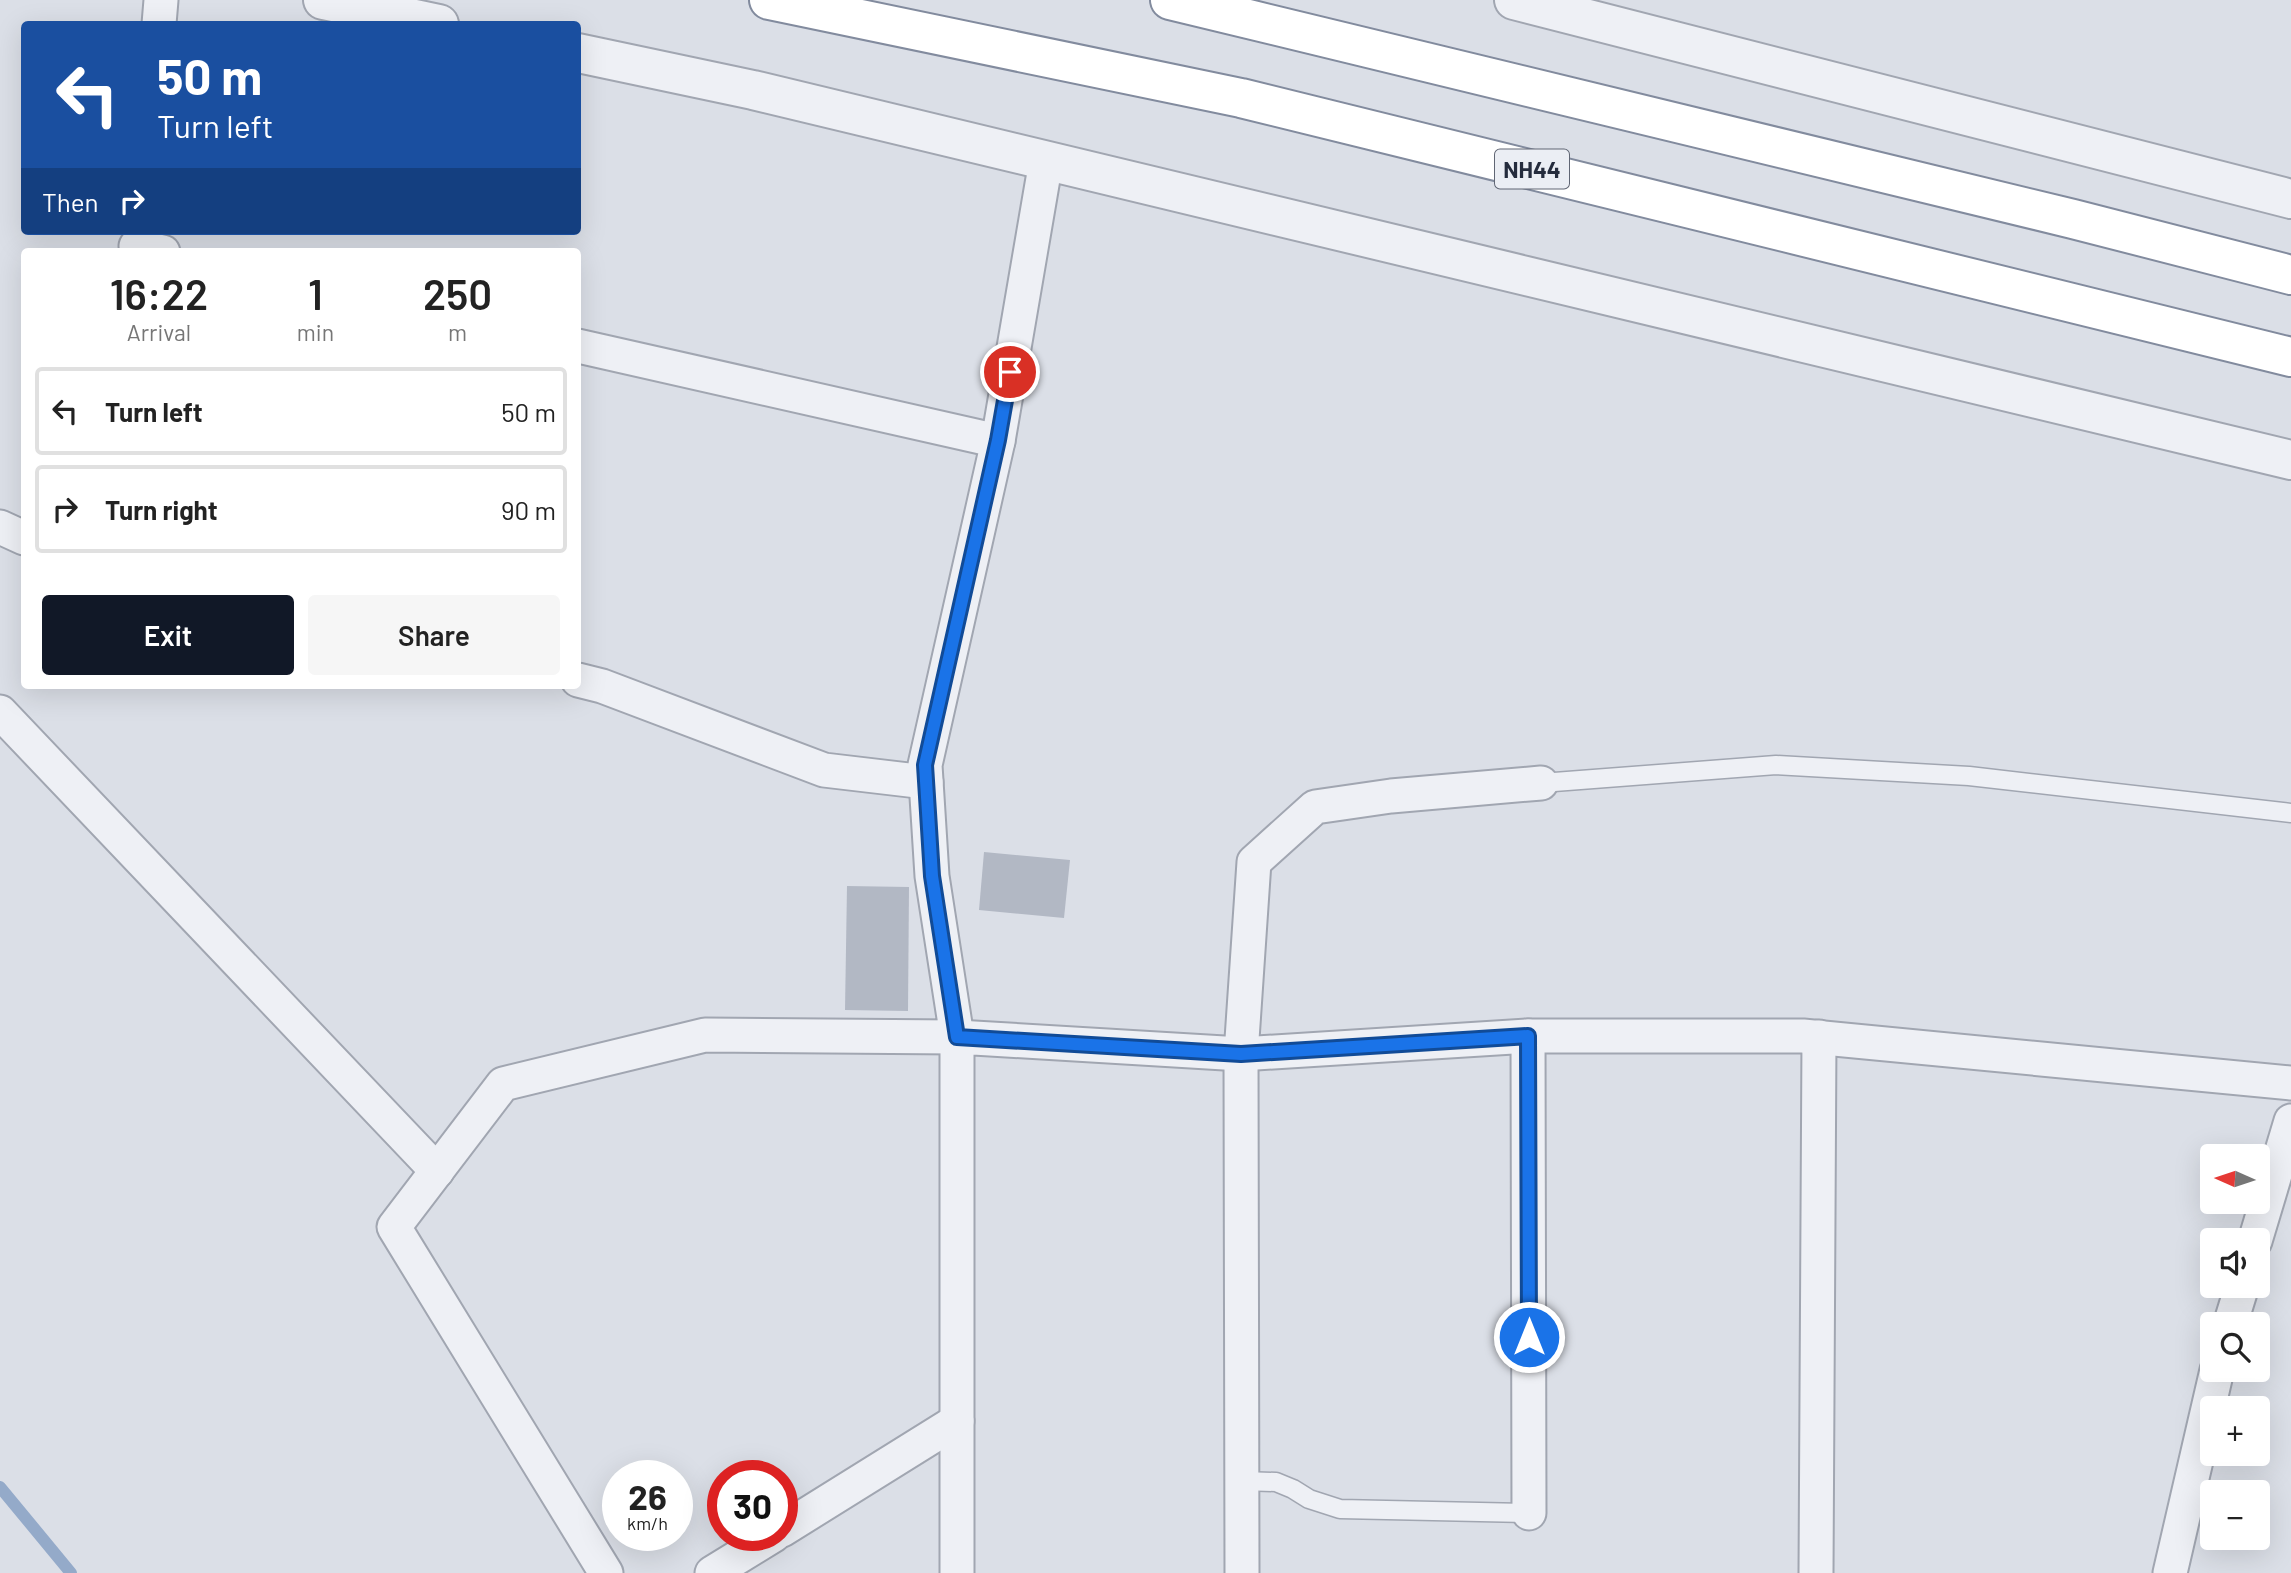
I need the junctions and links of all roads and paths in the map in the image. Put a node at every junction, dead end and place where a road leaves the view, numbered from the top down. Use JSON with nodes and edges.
{"nodes":[{"id":1,"x":161,"y":0,"type":"edge"},
{"id":2,"x":323,"y":0,"type":"edge"},
{"id":3,"x":769,"y":0,"type":"edge"},
{"id":4,"x":1170,"y":0,"type":"edge"},
{"id":5,"x":1514,"y":0,"type":"edge"},
{"id":6,"x":159,"y":21,"type":"edge"},
{"id":7,"x":424,"y":21,"type":"edge"},
{"id":8,"x":581,"y":55,"type":"edge"},
{"id":9,"x":1046,"y":161,"type":"junction"},
{"id":10,"x":2291,"y":199,"type":"edge"},
{"id":11,"x":2291,"y":275,"type":"edge"},
{"id":12,"x":581,"y":347,"type":"edge"},
{"id":13,"x":2291,"y":357,"type":"edge"},
{"id":14,"x":998,"y":440,"type":"junction"},
{"id":15,"x":2291,"y":460,"type":"edge"},
{"id":16,"x":0,"y":527,"type":"edge"},
{"id":17,"x":21,"y":537,"type":"edge"},
{"id":18,"x":581,"y":681,"type":"edge"},
{"id":19,"x":0,"y":712,"type":"edge"},
{"id":20,"x":926,"y":782,"type":"junction"},
{"id":21,"x":1541,"y":783,"type":"joint"},
{"id":22,"x":2291,"y":813,"type":"edge"},
{"id":23,"x":1528,"y":1036,"type":"junction"},
{"id":24,"x":957,"y":1037,"type":"junction"},
{"id":25,"x":1819,"y":1037,"type":"junction"},
{"id":26,"x":1241,"y":1054,"type":"junction"},
{"id":27,"x":2291,"y":1083,"type":"edge"},
{"id":28,"x":2291,"y":1121,"type":"edge"},
{"id":29,"x":437,"y":1171,"type":"junction"},
{"id":30,"x":2259,"y":1228,"type":"edge"},
{"id":31,"x":2214,"y":1382,"type":"edge"},
{"id":32,"x":957,"y":1421,"type":"junction"},
{"id":33,"x":1242,"y":1481,"type":"junction"},
{"id":34,"x":1529,"y":1513,"type":"joint"},
{"id":35,"x":798,"y":1520,"type":"edge"},
{"id":36,"x":748,"y":1551,"type":"edge"},
{"id":37,"x":606,"y":1573,"type":"edge"},
{"id":38,"x":712,"y":1573,"type":"edge"},
{"id":39,"x":957,"y":1573,"type":"edge"},
{"id":40,"x":1242,"y":1573,"type":"edge"},
{"id":41,"x":1816,"y":1573,"type":"edge"},
{"id":42,"x":2170,"y":1573,"type":"edge"}],
"edges":[{"from":1,"to":6,"type":"street"},
{"from":2,"to":7,"type":"street"},
{"from":3,"to":13,"type":"highway","number":"NH44"},
{"from":4,"to":11,"type":"highway"},
{"from":5,"to":10,"type":"street"},
{"from":8,"to":9,"type":"street"},
{"from":9,"to":14,"type":"street"},
{"from":9,"to":15,"type":"street"},
{"from":12,"to":14,"type":"street"},
{"from":14,"to":20,"type":"street"},
{"from":16,"to":17,"type":"street"},
{"from":18,"to":20,"type":"street"},
{"from":19,"to":29,"type":"street"},
{"from":20,"to":24,"type":"street"},
{"from":21,"to":22,"type":"lane"},
{"from":21,"to":26,"type":"street"},
{"from":23,"to":25,"type":"street"},
{"from":23,"to":26,"type":"street"},
{"from":23,"to":34,"type":"street"},
{"from":24,"to":26,"type":"street"},
{"from":24,"to":29,"type":"street"},
{"from":24,"to":32,"type":"street"},
{"from":25,"to":27,"type":"street"},
{"from":25,"to":41,"type":"street"},
{"from":26,"to":33,"type":"street"},
{"from":28,"to":30,"type":"street"},
{"from":29,"to":37,"type":"street"},
{"from":31,"to":42,"type":"street"},
{"from":32,"to":35,"type":"street"},
{"from":32,"to":39,"type":"street"},
{"from":33,"to":34,"type":"lane"},
{"from":33,"to":40,"type":"street"},
{"from":36,"to":38,"type":"street"}]}
